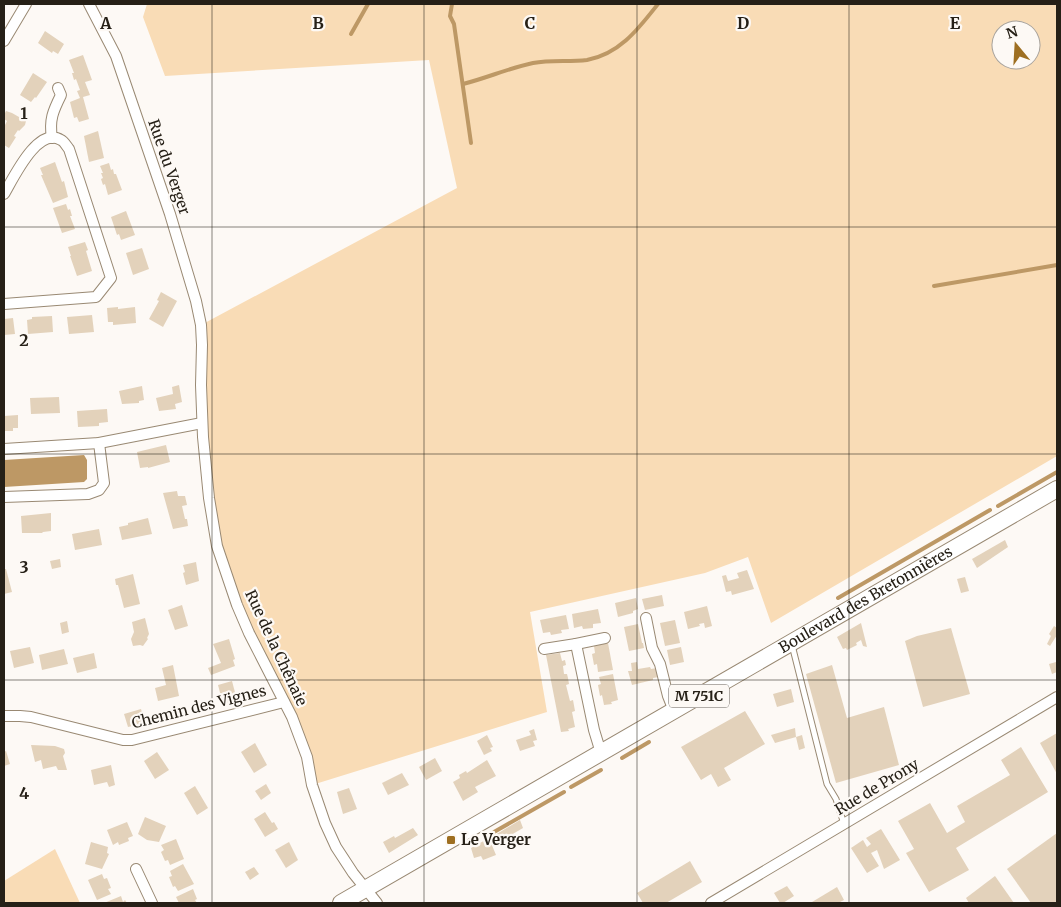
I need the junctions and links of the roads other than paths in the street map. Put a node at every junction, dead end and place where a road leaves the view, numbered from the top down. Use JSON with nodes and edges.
{"nodes":[{"id":1,"x":26,"y":4,"type":"edge"},
{"id":2,"x":89,"y":4,"type":"edge"},
{"id":3,"x":4,"y":41,"type":"edge"},
{"id":4,"x":58,"y":88,"type":"dead end"},
{"id":5,"x":52,"y":138,"type":"junction"},
{"id":6,"x":4,"y":194,"type":"edge"},
{"id":7,"x":4,"y":304,"type":"edge"},
{"id":8,"x":202,"y":345,"type":"joint"},
{"id":9,"x":202,"y":423,"type":"junction"},
{"id":10,"x":99,"y":443,"type":"junction"},
{"id":11,"x":4,"y":449,"type":"edge"},
{"id":12,"x":1057,"y":489,"type":"edge"},
{"id":13,"x":4,"y":497,"type":"edge"},
{"id":14,"x":646,"y":618,"type":"dead end"},
{"id":15,"x":606,"y":638,"type":"dead end"},
{"id":16,"x":792,"y":642,"type":"junction"},
{"id":17,"x":576,"y":644,"type":"junction"},
{"id":18,"x":544,"y":649,"type":"dead end"},
{"id":19,"x":1057,"y":697,"type":"edge"},
{"id":20,"x":284,"y":702,"type":"junction"},
{"id":21,"x":674,"y":711,"type":"junction"},
{"id":22,"x":4,"y":716,"type":"edge"},
{"id":23,"x":601,"y":753,"type":"junction"},
{"id":24,"x":844,"y":824,"type":"junction"},
{"id":25,"x":136,"y":870,"type":"dead end"},
{"id":26,"x":366,"y":889,"type":"junction"},
{"id":27,"x":152,"y":903,"type":"edge"},
{"id":28,"x":341,"y":903,"type":"edge"},
{"id":29,"x":377,"y":903,"type":"edge"},
{"id":30,"x":712,"y":903,"type":"edge"}],
"edges":[{"from":1,"to":3,"type":"street"},
{"from":2,"to":8,"type":"street","name":"Rue du Verger"},
{"from":4,"to":5,"type":"street"},
{"from":5,"to":6,"type":"street"},
{"from":5,"to":7,"type":"street"},
{"from":8,"to":9,"type":"street","name":"Rue de la Chênaie"},
{"from":9,"to":10,"type":"street"},
{"from":9,"to":20,"type":"street","name":"Rue de la Chênaie"},
{"from":10,"to":11,"type":"street"},
{"from":10,"to":13,"type":"street"},
{"from":12,"to":16,"type":"main road","name":"Boulevard des Bretonnières","number":"M 751C"},
{"from":14,"to":21,"type":"street"},
{"from":15,"to":17,"type":"street"},
{"from":16,"to":21,"type":"main road","name":"Boulevard des Bretonnières","number":"M 751C"},
{"from":16,"to":24,"type":"lane"},
{"from":17,"to":18,"type":"street"},
{"from":17,"to":23,"type":"street"},
{"from":19,"to":24,"type":"street","name":"Rue de Prony"},
{"from":20,"to":22,"type":"street","name":"Chemin des Vignes"},
{"from":20,"to":26,"type":"street","name":"Rue de la Chênaie"},
{"from":21,"to":23,"type":"main road","name":"Boulevard des Bretonnières","number":"M 751C"},
{"from":23,"to":26,"type":"main road","name":"Boulevard des Bretonnières","number":"M 751C"},
{"from":24,"to":30,"type":"street","name":"Rue de Prony"},
{"from":25,"to":27,"type":"street"},
{"from":26,"to":28,"type":"main road","name":"Boulevard des Bretonnières","number":"M 751C"},
{"from":26,"to":29,"type":"street","name":"Rue de la Chênaie"}]}
